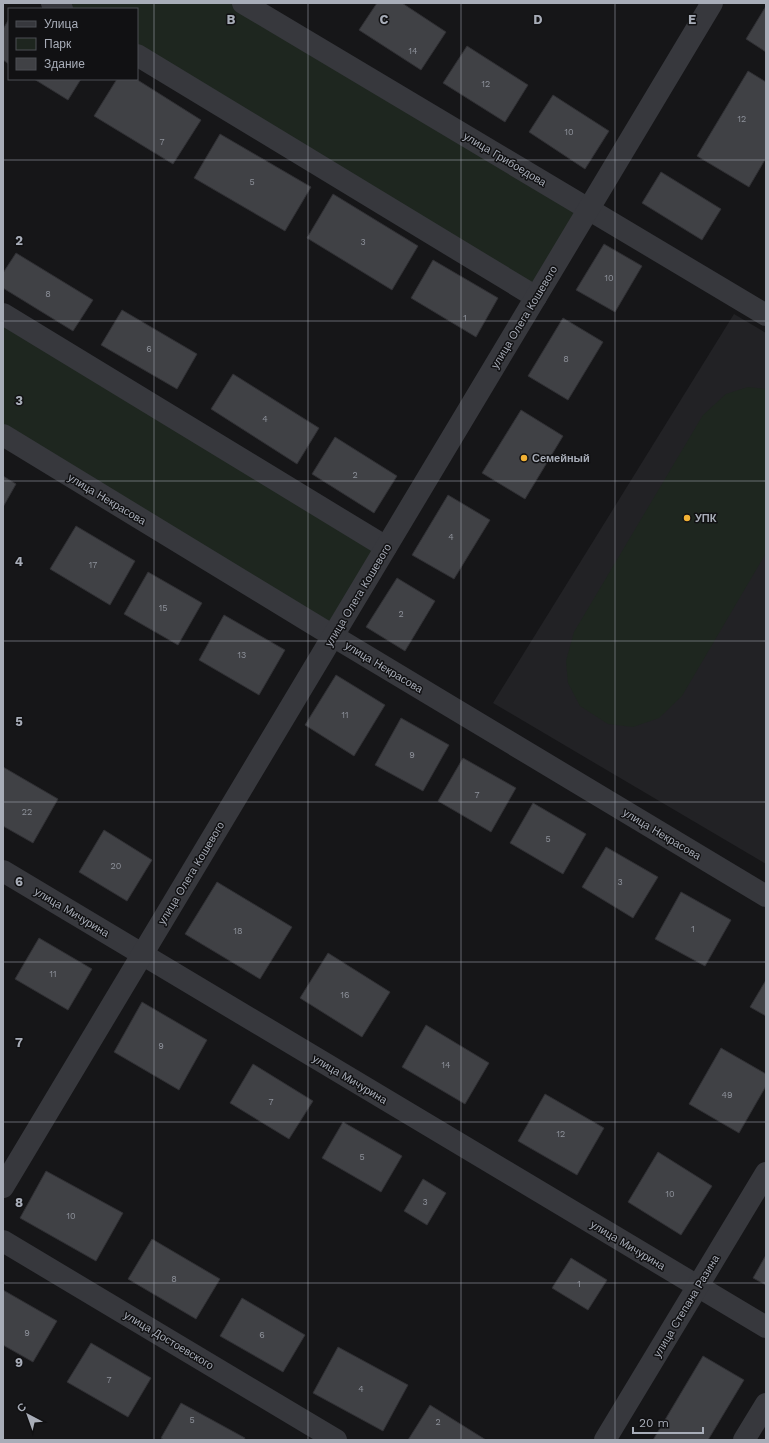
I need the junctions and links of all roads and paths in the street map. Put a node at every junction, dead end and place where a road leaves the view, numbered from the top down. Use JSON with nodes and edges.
{"nodes":[{"id":1,"x":243,"y":3,"type":"edge"},
{"id":2,"x":712,"y":3,"type":"edge"},
{"id":3,"x":138,"y":56,"type":"edge"},
{"id":4,"x":589,"y":209,"type":"junction"},
{"id":5,"x":536,"y":297,"type":"junction"},
{"id":6,"x":3,"y":314,"type":"edge"},
{"id":7,"x":766,"y":315,"type":"edge"},
{"id":8,"x":3,"y":435,"type":"edge"},
{"id":9,"x":386,"y":547,"type":"junction"},
{"id":10,"x":332,"y":636,"type":"junction"},
{"id":11,"x":3,"y":871,"type":"edge"},
{"id":12,"x":766,"y":896,"type":"edge"},
{"id":13,"x":142,"y":954,"type":"junction"},
{"id":14,"x":766,"y":1173,"type":"edge"},
{"id":15,"x":3,"y":1186,"type":"edge"},
{"id":16,"x":3,"y":1241,"type":"edge"},
{"id":17,"x":697,"y":1287,"type":"junction"},
{"id":18,"x":766,"y":1327,"type":"edge"},
{"id":19,"x":766,"y":1404,"type":"edge"},
{"id":20,"x":336,"y":1440,"type":"edge"},
{"id":21,"x":605,"y":1440,"type":"edge"},
{"id":22,"x":744,"y":1440,"type":"edge"}],
"edges":[{"from":1,"to":4,"type":"street","name":"улица Грибоедова"},
{"from":2,"to":4,"type":"street","name":"улица Олега Кошевого"},
{"from":3,"to":5,"type":"street"},
{"from":4,"to":5,"type":"street","name":"улица Олега Кошевого"},
{"from":4,"to":7,"type":"street","name":"улица Грибоедова"},
{"from":5,"to":9,"type":"street","name":"улица Олега Кошевого"},
{"from":6,"to":9,"type":"street"},
{"from":8,"to":10,"type":"street","name":"улица Некрасова"},
{"from":9,"to":10,"type":"street","name":"улица Олега Кошевого"},
{"from":10,"to":12,"type":"street","name":"улица Некрасова"},
{"from":10,"to":13,"type":"street","name":"улица Олега Кошевого"},
{"from":11,"to":13,"type":"street","name":"улица Мичурина"},
{"from":13,"to":15,"type":"street","name":"улица Олега Кошевого"},
{"from":13,"to":17,"type":"street","name":"улица Мичурина"},
{"from":14,"to":17,"type":"street","name":"улица Степана Разина"},
{"from":16,"to":20,"type":"street","name":"улица Достоевского"},
{"from":17,"to":18,"type":"street","name":"улица Мичурина"},
{"from":17,"to":21,"type":"street","name":"улица Степана Разина"},
{"from":19,"to":22,"type":"street"}]}
